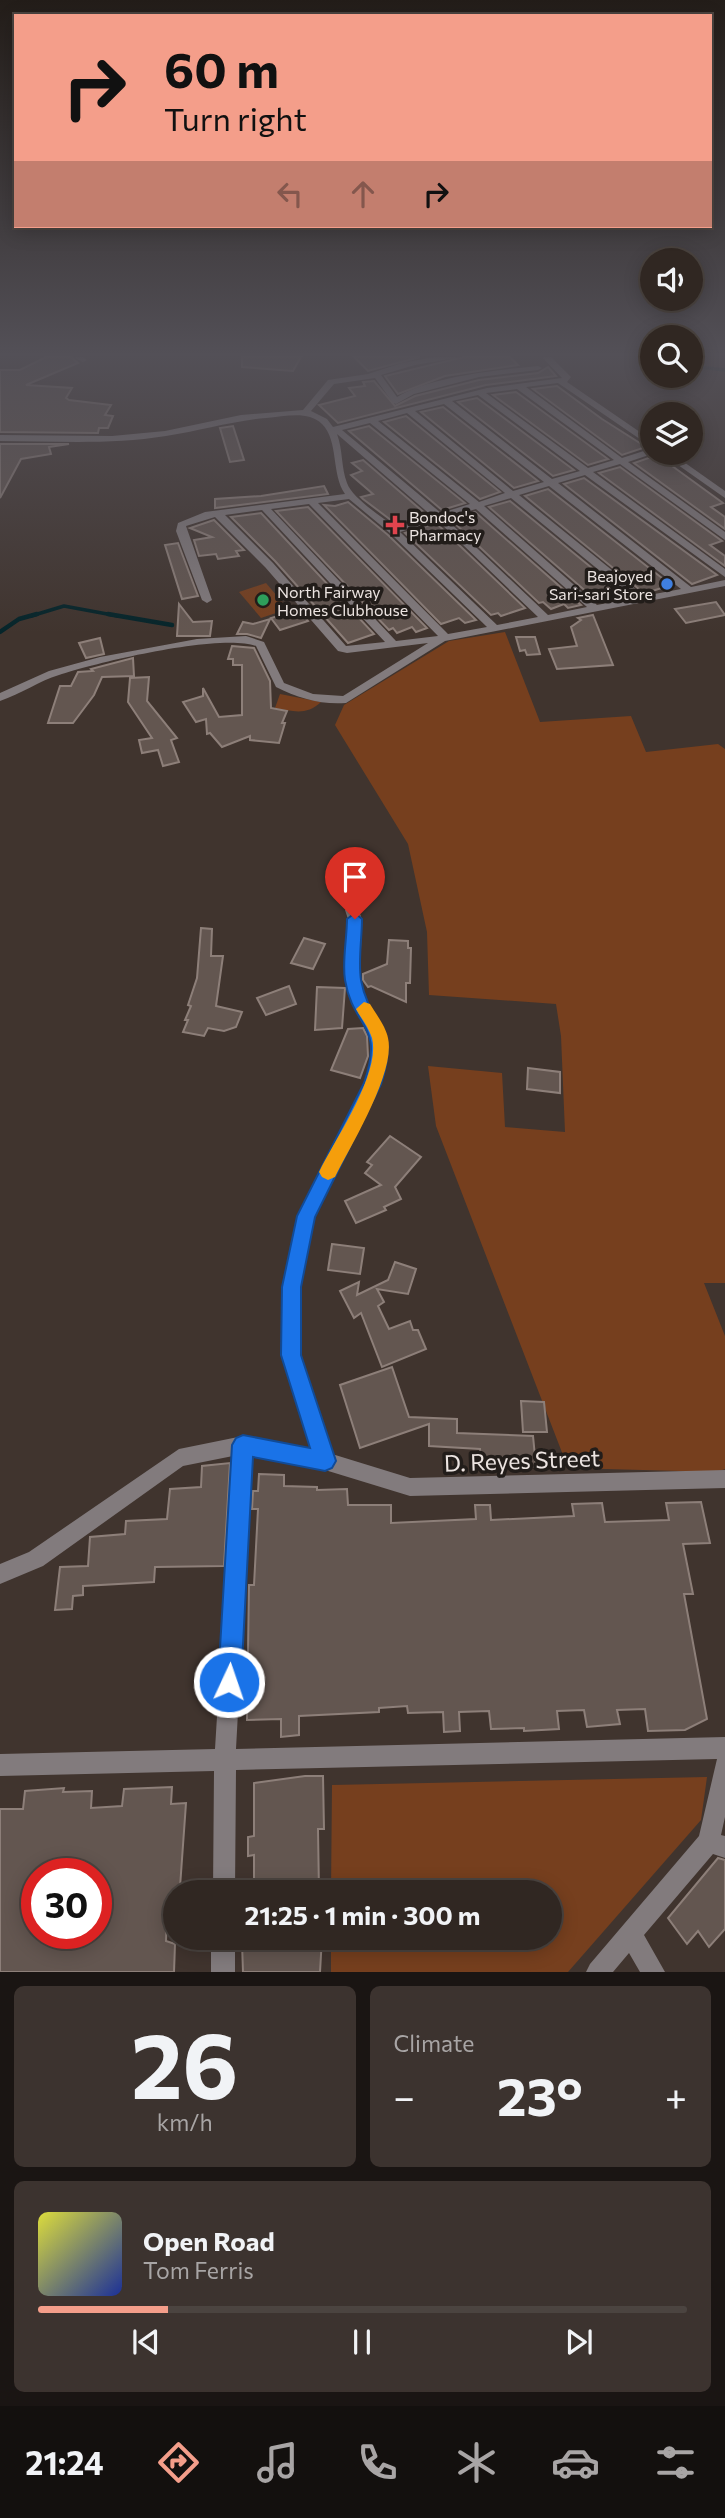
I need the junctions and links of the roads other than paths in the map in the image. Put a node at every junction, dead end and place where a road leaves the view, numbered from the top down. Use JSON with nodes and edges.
{"nodes":[{"id":1,"x":337,"y":449,"type":"edge"},
{"id":2,"x":357,"y":449,"type":"edge"},
{"id":3,"x":408,"y":449,"type":"edge"},
{"id":4,"x":456,"y":449,"type":"edge"},
{"id":5,"x":508,"y":449,"type":"edge"},
{"id":6,"x":556,"y":449,"type":"edge"},
{"id":7,"x":606,"y":449,"type":"edge"},
{"id":8,"x":640,"y":455,"type":"edge"},
{"id":9,"x":622,"y":461,"type":"junction"},
{"id":10,"x":682,"y":465,"type":"edge"},
{"id":11,"x":586,"y":471,"type":"junction"},
{"id":12,"x":550,"y":482,"type":"junction"},
{"id":13,"x":511,"y":494,"type":"junction"},
{"id":14,"x":725,"y":495,"type":"edge"},
{"id":15,"x":351,"y":496,"type":"junction"},
{"id":16,"x":312,"y":502,"type":"junction"},
{"id":17,"x":477,"y":505,"type":"junction"},
{"id":18,"x":265,"y":508,"type":"junction"},
{"id":19,"x":219,"y":514,"type":"junction"},
{"id":20,"x":438,"y":516,"type":"junction"},
{"id":21,"x":393,"y":531,"type":"junction"},
{"id":22,"x":725,"y":537,"type":"edge"},
{"id":23,"x":725,"y":574,"type":"edge"},
{"id":24,"x":725,"y":583,"type":"edge"},
{"id":25,"x":690,"y":590,"type":"junction"},
{"id":26,"x":641,"y":599,"type":"junction"},
{"id":27,"x":207,"y":600,"type":"dead end"},
{"id":28,"x":595,"y":609,"type":"junction"},
{"id":29,"x":546,"y":619,"type":"junction"},
{"id":30,"x":493,"y":627,"type":"junction"},
{"id":31,"x":446,"y":638,"type":"junction"},
{"id":32,"x":392,"y":643,"type":"junction"},
{"id":33,"x":0,"y":697,"type":"edge"},
{"id":34,"x":352,"y":910,"type":"dead end"},
{"id":35,"x":243,"y":1445,"type":"junction"},
{"id":36,"x":325,"y":1461,"type":"junction"},
{"id":37,"x":725,"y":1479,"type":"edge"},
{"id":38,"x":0,"y":1574,"type":"edge"},
{"id":39,"x":725,"y":1748,"type":"edge"},
{"id":40,"x":225,"y":1761,"type":"junction"},
{"id":41,"x":0,"y":1765,"type":"edge"},
{"id":42,"x":725,"y":1765,"type":"edge"},
{"id":43,"x":717,"y":1844,"type":"edge"},
{"id":44,"x":224,"y":1880,"type":"edge"},
{"id":45,"x":631,"y":1934,"type":"junction"},
{"id":46,"x":223,"y":1950,"type":"edge"},
{"id":47,"x":223,"y":1972,"type":"edge"},
{"id":48,"x":598,"y":1972,"type":"edge"},
{"id":49,"x":653,"y":1972,"type":"edge"}],
"edges":[{"from":1,"to":15,"type":"street"},
{"from":2,"to":20,"type":"street"},
{"from":3,"to":17,"type":"street"},
{"from":4,"to":13,"type":"street"},
{"from":5,"to":12,"type":"street"},
{"from":6,"to":11,"type":"street"},
{"from":7,"to":9,"type":"street"},
{"from":8,"to":9,"type":"street"},
{"from":9,"to":11,"type":"street"},
{"from":9,"to":22,"type":"street"},
{"from":10,"to":14,"type":"street"},
{"from":11,"to":12,"type":"street"},
{"from":11,"to":23,"type":"street"},
{"from":12,"to":13,"type":"street"},
{"from":12,"to":25,"type":"street"},
{"from":13,"to":17,"type":"street"},
{"from":13,"to":26,"type":"street"},
{"from":15,"to":16,"type":"street"},
{"from":15,"to":21,"type":"street"},
{"from":16,"to":18,"type":"street"},
{"from":16,"to":31,"type":"street"},
{"from":17,"to":20,"type":"street"},
{"from":17,"to":28,"type":"street"},
{"from":18,"to":19,"type":"street"},
{"from":18,"to":32,"type":"street"},
{"from":19,"to":27,"type":"street"},
{"from":19,"to":32,"type":"street"},
{"from":20,"to":21,"type":"street"},
{"from":20,"to":29,"type":"street"},
{"from":21,"to":30,"type":"street"},
{"from":24,"to":25,"type":"street"},
{"from":25,"to":26,"type":"street"},
{"from":26,"to":28,"type":"street"},
{"from":28,"to":29,"type":"street"},
{"from":29,"to":30,"type":"street"},
{"from":30,"to":31,"type":"street"},
{"from":31,"to":32,"type":"street"},
{"from":31,"to":33,"type":"street"},
{"from":34,"to":36,"type":"street"},
{"from":35,"to":36,"type":"street","name":"D. Reyes Street"},
{"from":35,"to":38,"type":"street"},
{"from":35,"to":40,"type":"street"},
{"from":36,"to":37,"type":"street","name":"D. Reyes Street"},
{"from":39,"to":40,"type":"street"},
{"from":40,"to":41,"type":"street"},
{"from":40,"to":44,"type":"street"},
{"from":42,"to":43,"type":"street"},
{"from":43,"to":45,"type":"street"},
{"from":45,"to":48,"type":"street"},
{"from":45,"to":49,"type":"street"},
{"from":46,"to":47,"type":"street"}]}
